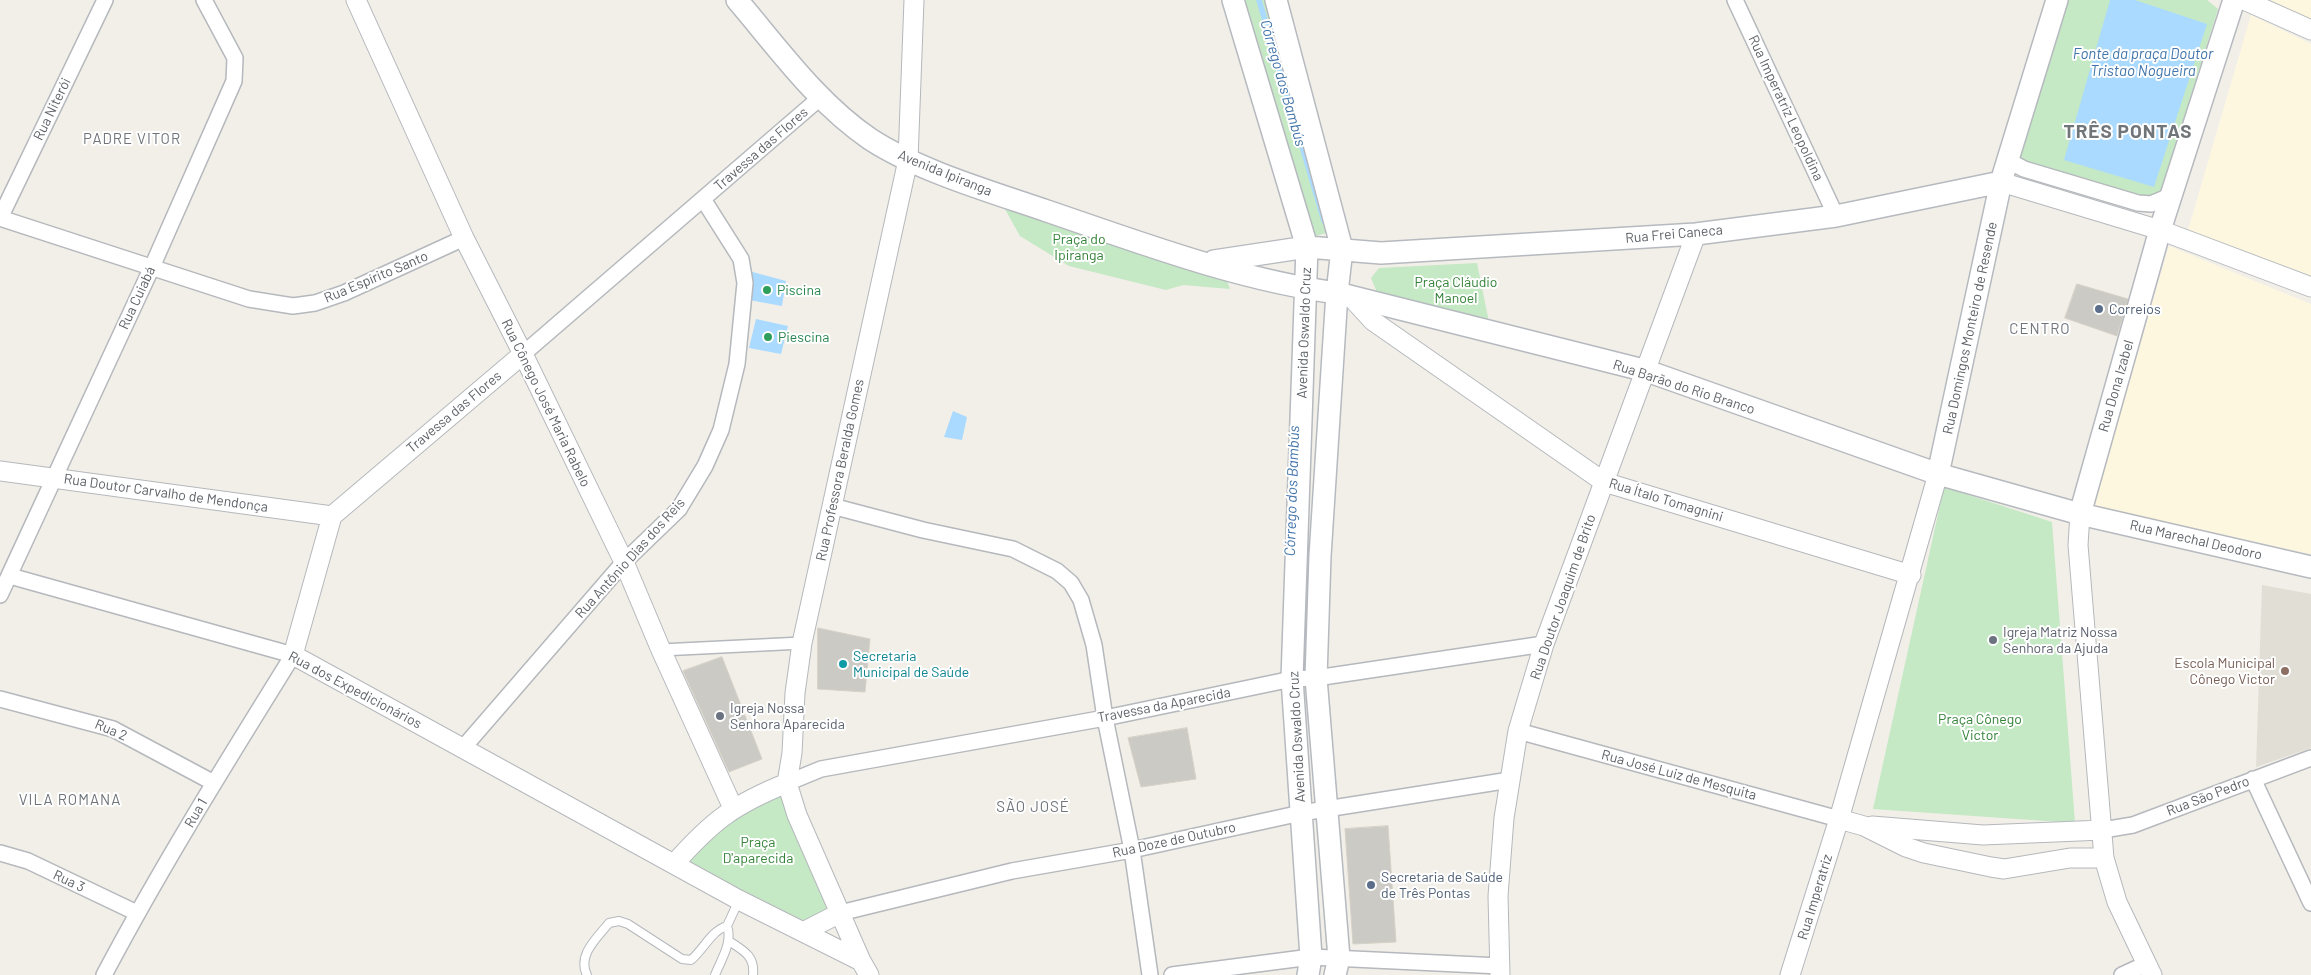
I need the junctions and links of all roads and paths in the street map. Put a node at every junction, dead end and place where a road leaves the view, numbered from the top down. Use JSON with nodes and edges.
{"nodes":[{"id":1,"x":105,"y":0,"type":"edge"},
{"id":2,"x":204,"y":0,"type":"edge"},
{"id":3,"x":356,"y":0,"type":"edge"},
{"id":4,"x":737,"y":0,"type":"edge"},
{"id":5,"x":914,"y":0,"type":"edge"},
{"id":6,"x":1233,"y":0,"type":"edge"},
{"id":7,"x":1276,"y":0,"type":"edge"},
{"id":8,"x":1735,"y":0,"type":"edge"},
{"id":9,"x":2057,"y":0,"type":"edge"},
{"id":10,"x":2234,"y":0,"type":"edge"},
{"id":11,"x":2244,"y":0,"type":"edge"},
{"id":12,"x":2311,"y":30,"type":"edge"},
{"id":13,"x":821,"y":97,"type":"junction"},
{"id":14,"x":908,"y":160,"type":"junction"},
{"id":15,"x":2007,"y":160,"type":"junction"},
{"id":16,"x":2001,"y":182,"type":"junction"},
{"id":17,"x":2170,"y":196,"type":"junction"},
{"id":18,"x":703,"y":200,"type":"junction"},
{"id":19,"x":1836,"y":216,"type":"junction"},
{"id":20,"x":0,"y":218,"type":"edge"},
{"id":21,"x":2160,"y":230,"type":"junction"},
{"id":22,"x":1696,"y":234,"type":"junction"},
{"id":23,"x":464,"y":238,"type":"junction"},
{"id":24,"x":1307,"y":247,"type":"junction"},
{"id":25,"x":1342,"y":249,"type":"junction"},
{"id":26,"x":1204,"y":262,"type":"junction"},
{"id":27,"x":152,"y":267,"type":"junction"},
{"id":28,"x":2311,"y":287,"type":"edge"},
{"id":29,"x":1306,"y":289,"type":"junction"},
{"id":30,"x":1344,"y":295,"type":"junction"},
{"id":31,"x":1375,"y":312,"type":"junction"},
{"id":32,"x":523,"y":354,"type":"junction"},
{"id":33,"x":1647,"y":371,"type":"junction"},
{"id":34,"x":0,"y":471,"type":"edge"},
{"id":35,"x":1938,"y":474,"type":"junction"},
{"id":36,"x":53,"y":478,"type":"junction"},
{"id":37,"x":1604,"y":482,"type":"junction"},
{"id":38,"x":832,"y":506,"type":"junction"},
{"id":39,"x":2080,"y":514,"type":"junction"},
{"id":40,"x":332,"y":516,"type":"junction"},
{"id":41,"x":624,"y":562,"type":"junction"},
{"id":42,"x":2311,"y":567,"type":"edge"},
{"id":43,"x":1911,"y":575,"type":"junction"},
{"id":44,"x":10,"y":576,"type":"junction"},
{"id":45,"x":0,"y":595,"type":"edge"},
{"id":46,"x":802,"y":643,"type":"junction"},
{"id":47,"x":1544,"y":644,"type":"junction"},
{"id":48,"x":661,"y":650,"type":"junction"},
{"id":49,"x":293,"y":654,"type":"junction"},
{"id":50,"x":1316,"y":678,"type":"junction"},
{"id":51,"x":1292,"y":679,"type":"junction"},
{"id":52,"x":0,"y":699,"type":"edge"},
{"id":53,"x":1105,"y":718,"type":"junction"},
{"id":54,"x":1518,"y":731,"type":"junction"},
{"id":55,"x":463,"y":748,"type":"junction"},
{"id":56,"x":2311,"y":758,"type":"edge"},
{"id":57,"x":2253,"y":779,"type":"junction"},
{"id":58,"x":1510,"y":780,"type":"junction"},
{"id":59,"x":214,"y":783,"type":"junction"},
{"id":60,"x":787,"y":783,"type":"junction"},
{"id":61,"x":733,"y":808,"type":"junction"},
{"id":62,"x":1328,"y":810,"type":"junction"},
{"id":63,"x":1301,"y":813,"type":"junction"},
{"id":64,"x":1839,"y":819,"type":"junction"},
{"id":65,"x":1864,"y":826,"type":"junction"},
{"id":66,"x":2103,"y":830,"type":"junction"},
{"id":67,"x":1132,"y":850,"type":"junction"},
{"id":68,"x":0,"y":853,"type":"edge"},
{"id":69,"x":2104,"y":858,"type":"junction"},
{"id":70,"x":675,"y":863,"type":"junction"},
{"id":71,"x":739,"y":900,"type":"junction"},
{"id":72,"x":2311,"y":903,"type":"edge"},
{"id":73,"x":137,"y":913,"type":"junction"},
{"id":74,"x":840,"y":913,"type":"junction"},
{"id":75,"x":727,"y":926,"type":"junction"},
{"id":76,"x":803,"y":932,"type":"junction"},
{"id":77,"x":729,"y":941,"type":"junction"},
{"id":78,"x":1310,"y":966,"type":"edge"},
{"id":79,"x":1337,"y":966,"type":"edge"},
{"id":80,"x":865,"y":968,"type":"edge"},
{"id":81,"x":2149,"y":970,"type":"edge"},
{"id":82,"x":1500,"y":971,"type":"edge"},
{"id":83,"x":104,"y":975,"type":"edge"},
{"id":84,"x":587,"y":975,"type":"edge"},
{"id":85,"x":715,"y":975,"type":"edge"},
{"id":86,"x":753,"y":975,"type":"edge"},
{"id":87,"x":1150,"y":975,"type":"edge"},
{"id":88,"x":1172,"y":975,"type":"edge"},
{"id":89,"x":1790,"y":975,"type":"edge"},
{"id":90,"x":2122,"y":975,"type":"edge"}],
"edges":[{"from":1,"to":20,"type":"street","name":"Rua Niterói"},
{"from":2,"to":27,"type":"street","name":"Rua Cuiabá"},
{"from":3,"to":23,"type":"street","name":"Rua Cônego José Maria Rabelo"},
{"from":4,"to":13,"type":"main road","name":"Avenida Ipiranga"},
{"from":5,"to":14,"type":"street","name":"Rua Professora Beralda Gomes"},
{"from":6,"to":24,"type":"main road","name":"Avenida Oswaldo Cruz"},
{"from":7,"to":25,"type":"main road","name":"Avenida Oswaldo Cruz"},
{"from":8,"to":19,"type":"street","name":"Rua Imperatriz Leopoldina"},
{"from":9,"to":15,"type":"main road","name":"Rua Domingos Monteiro de Resende"},
{"from":10,"to":17,"type":"main road","name":"Rua Dona Izabel"},
{"from":11,"to":12,"type":"street"},
{"from":13,"to":14,"type":"main road","name":"Avenida Ipiranga"},
{"from":13,"to":18,"type":"street","name":"Travessa das Flores"},
{"from":14,"to":26,"type":"main road","name":"Avenida Ipiranga"},
{"from":14,"to":38,"type":"street","name":"Rua Professora Beralda Gomes"},
{"from":15,"to":16,"type":"main road","name":"Rua Domingos Monteiro de Resende"},
{"from":15,"to":17,"type":"street"},
{"from":16,"to":19,"type":"main road","name":"Rua Frei Caneca"},
{"from":16,"to":21,"type":"street"},
{"from":16,"to":35,"type":"main road","name":"Rua Domingos Monteiro de Resende"},
{"from":17,"to":21,"type":"main road","name":"Rua Dona Izabel"},
{"from":18,"to":32,"type":"street","name":"Travessa das Flores"},
{"from":18,"to":41,"type":"street","name":"Rua Antônio Dias dos Reis"},
{"from":19,"to":22,"type":"main road","name":"Rua Frei Caneca"},
{"from":20,"to":27,"type":"street","name":"Rua Espírito Santo"},
{"from":21,"to":28,"type":"street"},
{"from":21,"to":39,"type":"main road","name":"Rua Dona Izabel"},
{"from":22,"to":25,"type":"main road","name":"Rua Frei Caneca"},
{"from":22,"to":33,"type":"street","name":"Rua Doutor Joaquim de Brito"},
{"from":23,"to":27,"type":"street","name":"Rua Espírito Santo"},
{"from":23,"to":32,"type":"street","name":"Rua Cônego José Maria Rabelo"},
{"from":24,"to":25,"type":"main road","name":"Rua Frei Caneca"},
{"from":24,"to":26,"type":"main road","name":"Avenida Ipiranga"},
{"from":24,"to":29,"type":"main road","name":"Avenida Oswaldo Cruz"},
{"from":25,"to":30,"type":"main road","name":"Avenida Oswaldo Cruz"},
{"from":26,"to":29,"type":"main road","name":"Avenida Ipiranga"},
{"from":27,"to":36,"type":"street","name":"Rua Cuiabá"},
{"from":29,"to":30,"type":"main road","name":"Avenida Ipiranga"},
{"from":29,"to":51,"type":"main road","name":"Avenida Oswaldo Cruz"},
{"from":30,"to":31,"type":"main road","name":"Rua Barão do Rio Branco"},
{"from":30,"to":50,"type":"main road","name":"Avenida Oswaldo Cruz"},
{"from":31,"to":33,"type":"main road","name":"Rua Barão do Rio Branco"},
{"from":31,"to":37,"type":"street","name":"Rua Ítalo Tomagnini"},
{"from":32,"to":40,"type":"street","name":"Travessa das Flores"},
{"from":32,"to":41,"type":"street","name":"Rua Cônego José Maria Rabelo"},
{"from":33,"to":35,"type":"main road","name":"Rua Barão do Rio Branco"},
{"from":33,"to":37,"type":"street","name":"Rua Doutor Joaquim de Brito"},
{"from":34,"to":36,"type":"street","name":"Rua Doutor Carvalho de Mendonça"},
{"from":35,"to":39,"type":"main road"},
{"from":35,"to":43,"type":"street"},
{"from":36,"to":40,"type":"street","name":"Rua Doutor Carvalho de Mendonça"},
{"from":36,"to":44,"type":"street","name":"Rua Cuiabá"},
{"from":37,"to":43,"type":"street","name":"Rua Ítalo Tomagnini"},
{"from":37,"to":47,"type":"street","name":"Rua Doutor Joaquim de Brito"},
{"from":38,"to":46,"type":"street","name":"Rua Professora Beralda Gomes"},
{"from":38,"to":53,"type":"street"},
{"from":39,"to":42,"type":"main road","name":"Rua Marechal Deodoro"},
{"from":39,"to":66,"type":"street"},
{"from":40,"to":49,"type":"street"},
{"from":41,"to":48,"type":"street","name":"Rua Cônego José Maria Rabelo"},
{"from":41,"to":55,"type":"street","name":"Rua Antônio Dias dos Reis"},
{"from":43,"to":64,"type":"street"},
{"from":44,"to":45,"type":"street","name":"Rua Cuiabá"},
{"from":44,"to":49,"type":"street","name":"Rua dos Expedicionários"},
{"from":46,"to":48,"type":"street"},
{"from":46,"to":60,"type":"street","name":"Rua Professora Beralda Gomes"},
{"from":47,"to":50,"type":"street","name":"Travessa da Aparecida"},
{"from":47,"to":54,"type":"street","name":"Rua Doutor Joaquim de Brito"},
{"from":48,"to":61,"type":"street","name":"Rua Cônego José Maria Rabelo"},
{"from":49,"to":55,"type":"street","name":"Rua dos Expedicionários"},
{"from":49,"to":59,"type":"street","name":"Rua 1"},
{"from":50,"to":51,"type":"street","name":"Travessa da Aparecida"},
{"from":50,"to":62,"type":"main road","name":"Avenida Oswaldo Cruz"},
{"from":51,"to":53,"type":"street","name":"Travessa da Aparecida"},
{"from":51,"to":63,"type":"main road","name":"Avenida Oswaldo Cruz"},
{"from":52,"to":59,"type":"street","name":"Rua 2"},
{"from":53,"to":60,"type":"street","name":"Travessa da Aparecida"},
{"from":53,"to":67,"type":"street"},
{"from":54,"to":58,"type":"street","name":"Rua Doutor Joaquim de Brito"},
{"from":54,"to":64,"type":"street","name":"Rua José Luiz de Mesquita"},
{"from":55,"to":70,"type":"street","name":"Rua dos Expedicionários"},
{"from":56,"to":57,"type":"street","name":"Rua São Pedro"},
{"from":57,"to":66,"type":"street","name":"Rua São Pedro"},
{"from":57,"to":72,"type":"street"},
{"from":58,"to":62,"type":"street","name":"Rua Doze de Outubro"},
{"from":58,"to":82,"type":"street","name":"Rua Doutor Joaquim de Brito"},
{"from":59,"to":73,"type":"street","name":"Rua 1"},
{"from":60,"to":61,"type":"street"},
{"from":60,"to":74,"type":"street"},
{"from":61,"to":70,"type":"street"},
{"from":62,"to":63,"type":"street","name":"Rua Doze de Outubro"},
{"from":62,"to":79,"type":"main road","name":"Avenida Oswaldo Cruz"},
{"from":63,"to":67,"type":"street","name":"Rua Doze de Outubro"},
{"from":63,"to":78,"type":"main road","name":"Avenida Oswaldo Cruz"},
{"from":64,"to":65,"type":"street"},
{"from":64,"to":89,"type":"street","name":"Rua Imperatriz"},
{"from":65,"to":66,"type":"street"},
{"from":65,"to":69,"type":"street"},
{"from":66,"to":69,"type":"street"},
{"from":67,"to":74,"type":"street","name":"Rua Doze de Outubro"},
{"from":67,"to":87,"type":"street"},
{"from":68,"to":73,"type":"street","name":"Rua 3"},
{"from":69,"to":81,"type":"street"},
{"from":70,"to":71,"type":"street"},
{"from":71,"to":75,"type":"lane"},
{"from":71,"to":76,"type":"street"},
{"from":73,"to":83,"type":"street","name":"Rua 1"},
{"from":74,"to":76,"type":"street"},
{"from":74,"to":80,"type":"street"},
{"from":75,"to":77,"type":"lane"},
{"from":75,"to":84,"type":"lane"},
{"from":76,"to":80,"type":"street"},
{"from":77,"to":85,"type":"lane"},
{"from":77,"to":86,"type":"lane"},
{"from":78,"to":79,"type":"street"},
{"from":78,"to":88,"type":"street"},
{"from":79,"to":82,"type":"street"},
{"from":81,"to":90,"type":"street"}]}
